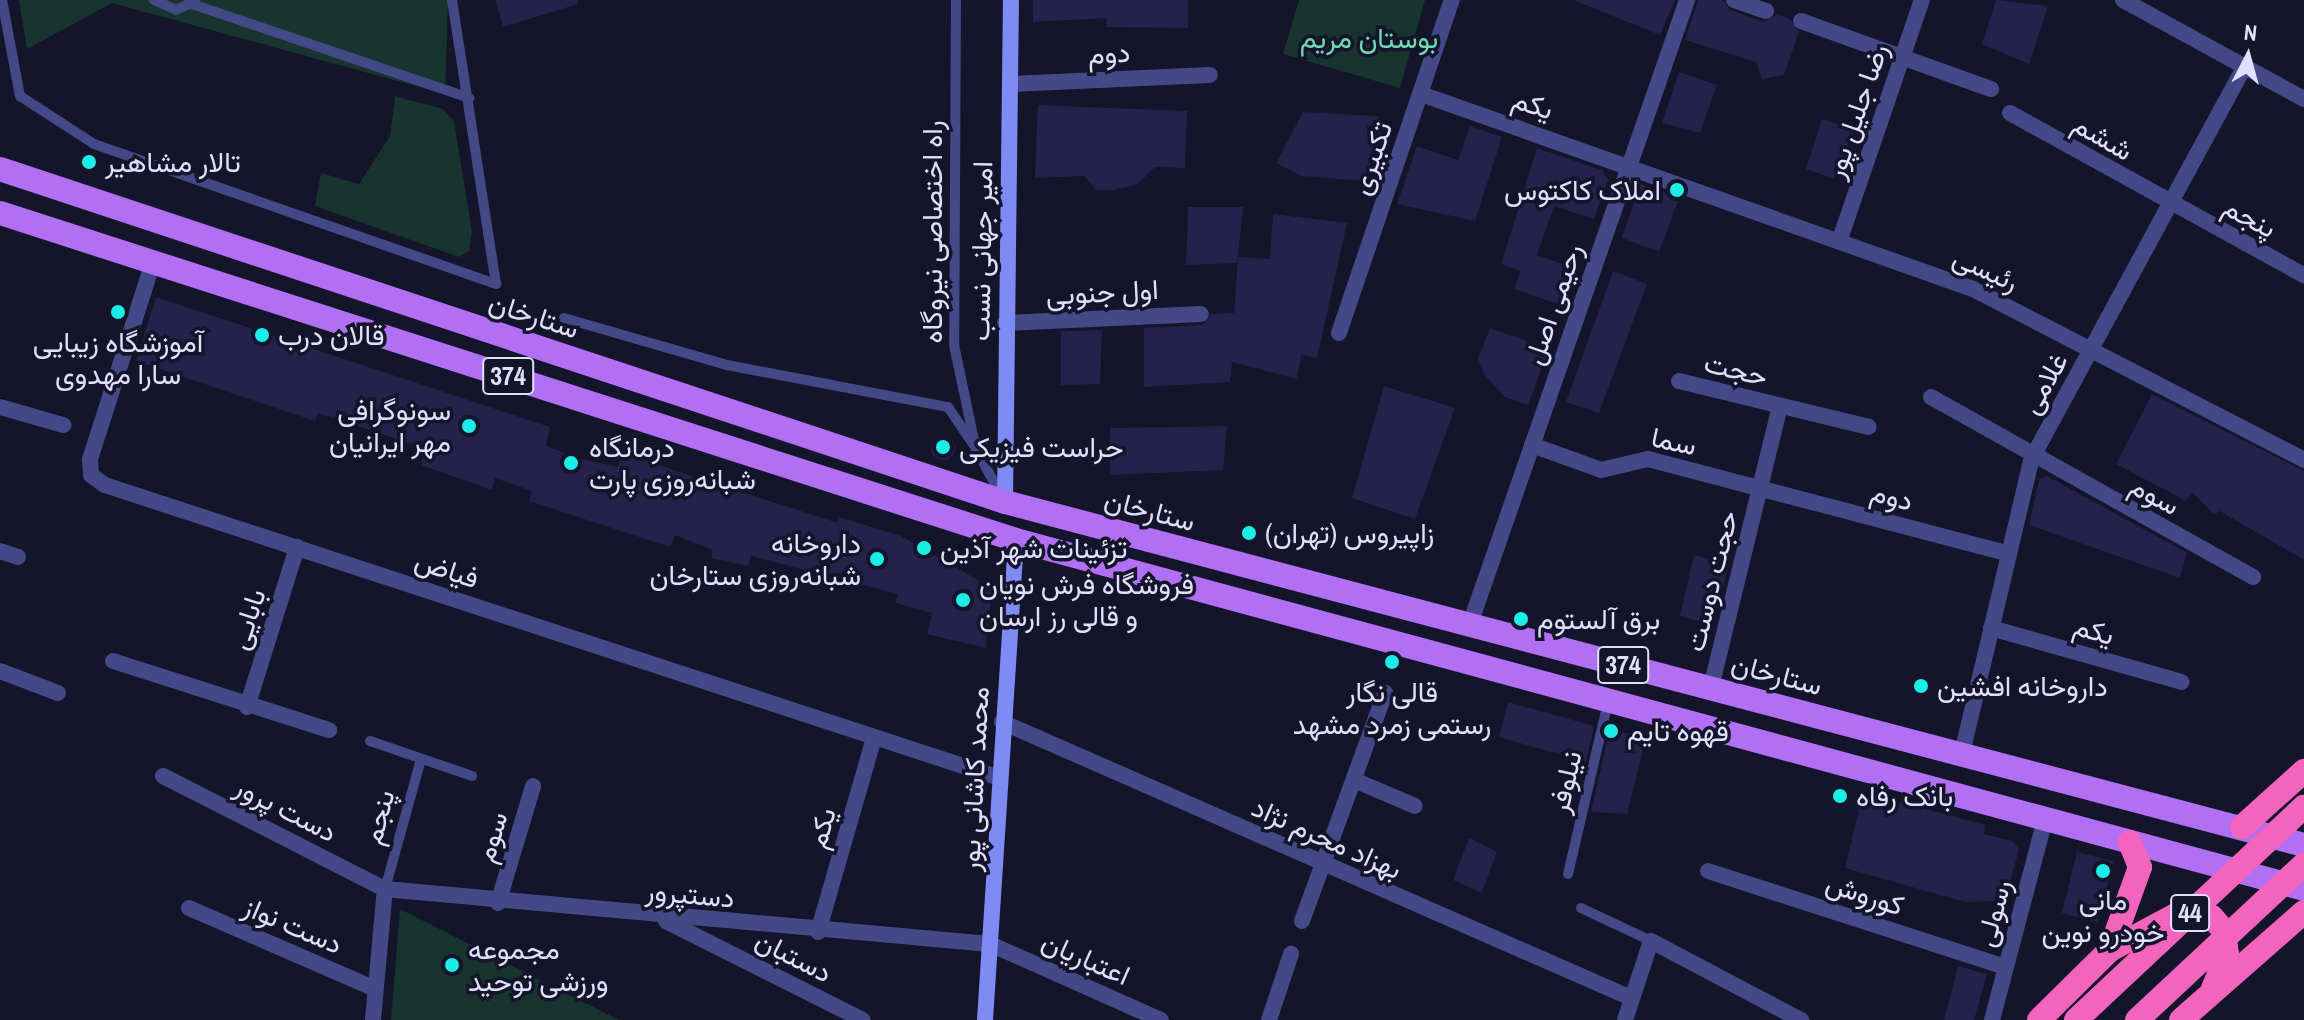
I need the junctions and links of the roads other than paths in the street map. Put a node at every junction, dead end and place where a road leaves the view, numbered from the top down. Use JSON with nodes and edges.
{"nodes":[{"id":1,"x":2,"y":0,"type":"edge"},
{"id":2,"x":154,"y":0,"type":"edge"},
{"id":3,"x":452,"y":0,"type":"edge"},
{"id":4,"x":956,"y":0,"type":"edge"},
{"id":5,"x":1011,"y":0,"type":"edge"},
{"id":6,"x":1452,"y":0,"type":"edge"},
{"id":7,"x":1687,"y":0,"type":"edge"},
{"id":8,"x":1734,"y":0,"type":"edge"},
{"id":9,"x":1922,"y":0,"type":"edge"},
{"id":10,"x":2123,"y":0,"type":"edge"},
{"id":11,"x":194,"y":2,"type":"edge"},
{"id":12,"x":1766,"y":11,"type":"dead end"},
{"id":13,"x":1801,"y":21,"type":"dead end"},
{"id":14,"x":1902,"y":58,"type":"junction"},
{"id":15,"x":2245,"y":66,"type":"junction"},
{"id":16,"x":1210,"y":75,"type":"dead end"},
{"id":17,"x":1010,"y":84,"type":"junction"},
{"id":18,"x":1991,"y":89,"type":"dead end"},
{"id":19,"x":1421,"y":94,"type":"junction"},
{"id":20,"x":469,"y":98,"type":"junction"},
{"id":21,"x":2304,"y":99,"type":"edge"},
{"id":22,"x":2010,"y":113,"type":"dead end"},
{"id":23,"x":1630,"y":163,"type":"junction"},
{"id":24,"x":0,"y":169,"type":"edge"},
{"id":25,"x":2171,"y":205,"type":"junction"},
{"id":26,"x":0,"y":213,"type":"edge"},
{"id":27,"x":1840,"y":239,"type":"junction"},
{"id":28,"x":153,"y":262,"type":"junction"},
{"id":29,"x":2304,"y":275,"type":"edge"},
{"id":30,"x":1201,"y":314,"type":"dead end"},
{"id":31,"x":564,"y":318,"type":"dead end"},
{"id":32,"x":1005,"y":323,"type":"junction"},
{"id":33,"x":1339,"y":333,"type":"dead end"},
{"id":34,"x":2094,"y":348,"type":"junction"},
{"id":35,"x":1679,"y":381,"type":"dead end"},
{"id":36,"x":1931,"y":397,"type":"dead end"},
{"id":37,"x":1780,"y":406,"type":"junction"},
{"id":38,"x":0,"y":407,"type":"edge"},
{"id":39,"x":63,"y":425,"type":"dead end"},
{"id":40,"x":1869,"y":427,"type":"dead end"},
{"id":41,"x":1532,"y":445,"type":"junction"},
{"id":42,"x":976,"y":449,"type":"junction"},
{"id":43,"x":2032,"y":458,"type":"junction"},
{"id":44,"x":2304,"y":460,"type":"edge"},
{"id":45,"x":1762,"y":488,"type":"junction"},
{"id":46,"x":1005,"y":502,"type":"junction"},
{"id":47,"x":1016,"y":540,"type":"junction"},
{"id":48,"x":297,"y":547,"type":"junction"},
{"id":49,"x":0,"y":551,"type":"edge"},
{"id":50,"x":2009,"y":554,"type":"junction"},
{"id":51,"x":18,"y":557,"type":"dead end"},
{"id":52,"x":2253,"y":577,"type":"dead end"},
{"id":53,"x":1470,"y":624,"type":"junction"},
{"id":54,"x":1991,"y":628,"type":"junction"},
{"id":55,"x":113,"y":661,"type":"dead end"},
{"id":56,"x":0,"y":671,"type":"edge"},
{"id":57,"x":2182,"y":682,"type":"dead end"},
{"id":58,"x":1711,"y":687,"type":"junction"},
{"id":59,"x":58,"y":693,"type":"dead end"},
{"id":60,"x":1385,"y":693,"type":"dead end"},
{"id":61,"x":1608,"y":702,"type":"junction"},
{"id":62,"x":247,"y":707,"type":"junction"},
{"id":63,"x":1002,"y":722,"type":"junction"},
{"id":64,"x":329,"y":730,"type":"dead end"},
{"id":65,"x":874,"y":738,"type":"junction"},
{"id":66,"x":370,"y":741,"type":"dead end"},
{"id":67,"x":1962,"y":753,"type":"junction"},
{"id":68,"x":421,"y":759,"type":"junction"},
{"id":69,"x":2304,"y":771,"type":"edge"},
{"id":70,"x":163,"y":776,"type":"dead end"},
{"id":71,"x":472,"y":776,"type":"dead end"},
{"id":72,"x":1000,"y":778,"type":"junction"},
{"id":73,"x":1354,"y":780,"type":"junction"},
{"id":74,"x":533,"y":786,"type":"dead end"},
{"id":75,"x":1415,"y":806,"type":"dead end"},
{"id":76,"x":2304,"y":807,"type":"edge"},
{"id":77,"x":2045,"y":819,"type":"junction"},
{"id":78,"x":2242,"y":827,"type":"junction"},
{"id":79,"x":2130,"y":842,"type":"junction"},
{"id":80,"x":2304,"y":845,"type":"edge"},
{"id":81,"x":2304,"y":864,"type":"edge"},
{"id":82,"x":1322,"y":865,"type":"junction"},
{"id":83,"x":1708,"y":871,"type":"dead end"},
{"id":84,"x":1568,"y":874,"type":"dead end"},
{"id":85,"x":385,"y":889,"type":"junction"},
{"id":86,"x":2304,"y":889,"type":"edge"},
{"id":87,"x":498,"y":903,"type":"junction"},
{"id":88,"x":189,"y":908,"type":"dead end"},
{"id":89,"x":1581,"y":908,"type":"dead end"},
{"id":90,"x":2304,"y":912,"type":"edge"},
{"id":91,"x":658,"y":917,"type":"junction"},
{"id":92,"x":1302,"y":921,"type":"dead end"},
{"id":93,"x":818,"y":932,"type":"junction"},
{"id":94,"x":1651,"y":941,"type":"junction"},
{"id":95,"x":990,"y":944,"type":"junction"},
{"id":96,"x":2110,"y":950,"type":"junction"},
{"id":97,"x":1291,"y":954,"type":"dead end"},
{"id":98,"x":2006,"y":967,"type":"junction"},
{"id":99,"x":375,"y":989,"type":"junction"},
{"id":100,"x":2213,"y":989,"type":"junction"},
{"id":101,"x":1631,"y":998,"type":"junction"},
{"id":102,"x":1799,"y":1019,"type":"edge"},
{"id":103,"x":373,"y":1020,"type":"edge"},
{"id":104,"x":863,"y":1020,"type":"edge"},
{"id":105,"x":985,"y":1020,"type":"edge"},
{"id":106,"x":1161,"y":1020,"type":"edge"},
{"id":107,"x":1269,"y":1020,"type":"edge"},
{"id":108,"x":1625,"y":1020,"type":"edge"},
{"id":109,"x":1992,"y":1020,"type":"edge"},
{"id":110,"x":2039,"y":1020,"type":"edge"},
{"id":111,"x":2076,"y":1020,"type":"edge"},
{"id":112,"x":2137,"y":1020,"type":"edge"},
{"id":113,"x":2181,"y":1020,"type":"edge"}],
"edges":[{"from":1,"to":20,"type":"lane"},
{"from":2,"to":11,"type":"lane"},
{"from":3,"to":20,"type":"lane"},
{"from":4,"to":42,"type":"lane","name":"راه اختصاصی نیروگاه"},
{"from":5,"to":17,"type":"street","name":"امیر جهانی نسب"},
{"from":6,"to":19,"type":"street","name":"تکبیری"},
{"from":7,"to":23,"type":"street","name":"رحیمی اصل"},
{"from":8,"to":12,"type":"street"},
{"from":9,"to":14,"type":"street","name":"رضا جلیل پور"},
{"from":10,"to":15,"type":"street"},
{"from":11,"to":20,"type":"lane"},
{"from":13,"to":14,"type":"street"},
{"from":14,"to":18,"type":"street"},
{"from":14,"to":27,"type":"street","name":"رضا جلیل پور"},
{"from":15,"to":21,"type":"street"},
{"from":15,"to":25,"type":"street","name":"غلامی"},
{"from":16,"to":17,"type":"street","name":"دوم"},
{"from":17,"to":32,"type":"street","name":"امیر جهانی نسب"},
{"from":19,"to":23,"type":"street","name":"یکم"},
{"from":19,"to":33,"type":"street","name":"تکبیری"},
{"from":22,"to":25,"type":"street","name":"ششم"},
{"from":23,"to":27,"type":"street","name":"رئیسی"},
{"from":23,"to":41,"type":"street","name":"رحیمی اصل"},
{"from":24,"to":46,"type":"main road","name":"ستارخان","number":"374"},
{"from":25,"to":29,"type":"street","name":"پنجم"},
{"from":25,"to":34,"type":"street","name":"غلامی"},
{"from":26,"to":28,"type":"main road","number":"374"},
{"from":27,"to":34,"type":"street","name":"رئیسی"},
{"from":28,"to":47,"type":"main road","number":"374"},
{"from":28,"to":48,"type":"street","name":"فیاض"},
{"from":30,"to":32,"type":"street","name":"اول جنوبی"},
{"from":31,"to":42,"type":"lane"},
{"from":32,"to":46,"type":"street","name":"امیر جهانی نسب"},
{"from":34,"to":43,"type":"street","name":"غلامی"},
{"from":34,"to":44,"type":"street","name":"رئیسی"},
{"from":35,"to":37,"type":"street","name":"حجت"},
{"from":36,"to":43,"type":"street","name":"سوم"},
{"from":37,"to":40,"type":"street","name":"حجت"},
{"from":37,"to":45,"type":"street","name":"حجت"},
{"from":38,"to":39,"type":"street"},
{"from":41,"to":45,"type":"street","name":"سما"},
{"from":41,"to":53,"type":"street","name":"رحیمی اصل"},
{"from":42,"to":46,"type":"lane","name":"راه اختصاصی نیروگاه"},
{"from":43,"to":50,"type":"street","name":"غلامی"},
{"from":43,"to":52,"type":"street","name":"سوم"},
{"from":45,"to":50,"type":"street","name":"دوم"},
{"from":45,"to":58,"type":"street","name":"حجت دوست"},
{"from":46,"to":53,"type":"main road","name":"ستارخان","number":"374"},
{"from":47,"to":61,"type":"main road","number":"374"},
{"from":47,"to":63,"type":"street","name":"محمد کاشانی پور"},
{"from":48,"to":62,"type":"street","name":"بابایی"},
{"from":48,"to":65,"type":"street","name":"فیاض"},
{"from":49,"to":51,"type":"street"},
{"from":50,"to":54,"type":"street","name":"غلامی"},
{"from":53,"to":58,"type":"main road","name":"ستارخان","number":"374"},
{"from":54,"to":57,"type":"street","name":"یکم"},
{"from":54,"to":67,"type":"street","name":"غلامی"},
{"from":55,"to":62,"type":"street"},
{"from":56,"to":59,"type":"street"},
{"from":58,"to":67,"type":"main road","name":"ستارخان","number":"374"},
{"from":60,"to":73,"type":"street"},
{"from":61,"to":77,"type":"main road","number":"374"},
{"from":61,"to":84,"type":"lane","name":"نیلوفر"},
{"from":62,"to":64,"type":"street"},
{"from":63,"to":72,"type":"street","name":"محمد کاشانی پور"},
{"from":63,"to":82,"type":"street","name":"بهزاد محرم نژاد"},
{"from":65,"to":72,"type":"street","name":"فیاض"},
{"from":65,"to":93,"type":"street","name":"یکم"},
{"from":66,"to":68,"type":"lane","name":"پنجم"},
{"from":67,"to":78,"type":"main road","name":"ستارخان","number":"374"},
{"from":68,"to":71,"type":"lane","name":"پنجم"},
{"from":68,"to":85,"type":"lane","name":"پنجم"},
{"from":69,"to":78,"type":"highway"},
{"from":70,"to":85,"type":"street","name":"دست پرور"},
{"from":72,"to":95,"type":"street","name":"محمد کاشانی پور"},
{"from":73,"to":75,"type":"street"},
{"from":73,"to":82,"type":"street"},
{"from":74,"to":87,"type":"street","name":"سوم"},
{"from":76,"to":111,"type":"highway","number":"44","bridge":true},
{"from":77,"to":79,"type":"main road","number":"374"},
{"from":77,"to":98,"type":"street","name":"رسولی"},
{"from":78,"to":80,"type":"main road","name":"ستارخان","number":"374"},
{"from":79,"to":86,"type":"main road","number":"374"},
{"from":79,"to":96,"type":"highway"},
{"from":81,"to":112,"type":"highway","number":"44","bridge":true},
{"from":82,"to":92,"type":"street"},
{"from":82,"to":101,"type":"street","name":"بهزاد محرم نژاد"},
{"from":83,"to":98,"type":"street","name":"کوروش"},
{"from":85,"to":87,"type":"street","name":"دستپرور"},
{"from":85,"to":99,"type":"street"},
{"from":87,"to":91,"type":"street","name":"دستپرور"},
{"from":88,"to":99,"type":"street","name":"دست نواز"},
{"from":89,"to":94,"type":"lane"},
{"from":90,"to":100,"type":"highway"},
{"from":91,"to":93,"type":"street","name":"دستپرور"},
{"from":91,"to":104,"type":"street","name":"دستبان"},
{"from":93,"to":95,"type":"street","name":"دستپرور"},
{"from":94,"to":101,"type":"street"},
{"from":94,"to":102,"type":"street"},
{"from":95,"to":105,"type":"street","name":"محمد کاشانی پور"},
{"from":95,"to":106,"type":"street","name":"اعتباریان"},
{"from":96,"to":100,"type":"highway"},
{"from":96,"to":110,"type":"highway"},
{"from":97,"to":107,"type":"street"},
{"from":98,"to":109,"type":"street","name":"رسولی"},
{"from":99,"to":103,"type":"street"},
{"from":100,"to":113,"type":"highway"},
{"from":101,"to":108,"type":"street"}]}
